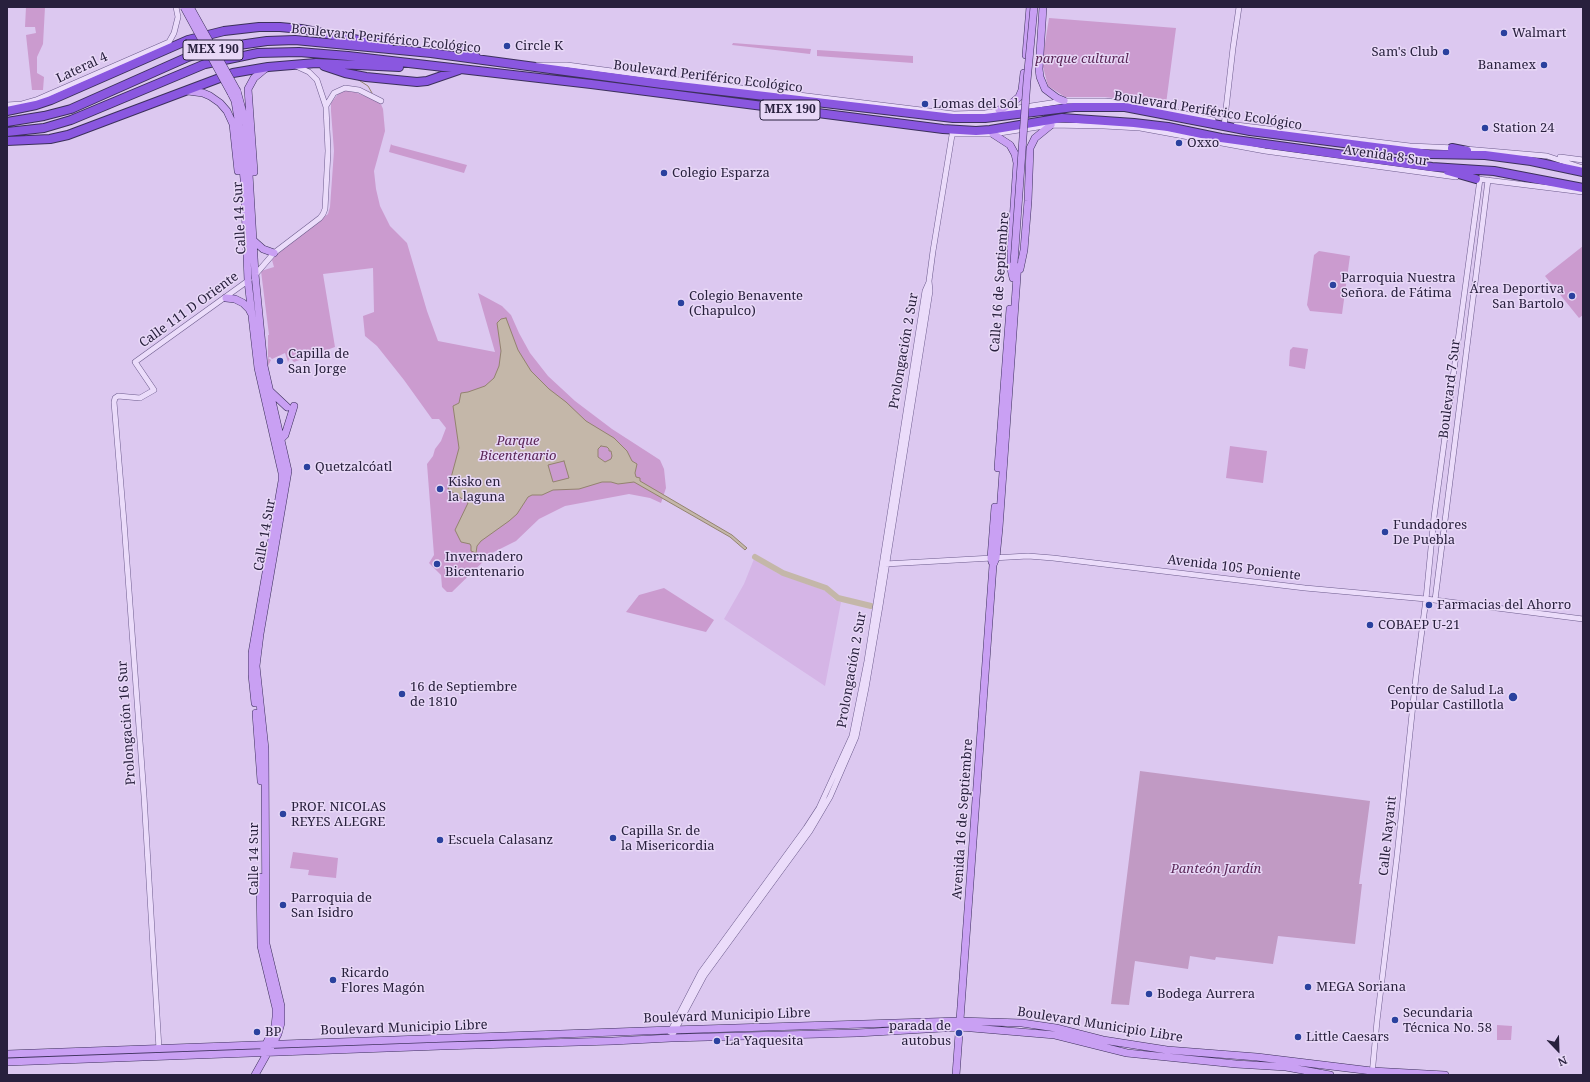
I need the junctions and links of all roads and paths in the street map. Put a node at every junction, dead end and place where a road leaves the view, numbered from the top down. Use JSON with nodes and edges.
{"nodes":[{"id":1,"x":176,"y":7,"type":"edge"},
{"id":2,"x":184,"y":7,"type":"edge"},
{"id":3,"x":190,"y":7,"type":"edge"},
{"id":4,"x":1030,"y":7,"type":"edge"},
{"id":5,"x":1034,"y":7,"type":"edge"},
{"id":6,"x":1039,"y":7,"type":"edge"},
{"id":7,"x":1043,"y":7,"type":"edge"},
{"id":8,"x":1239,"y":7,"type":"edge"},
{"id":9,"x":462,"y":51,"type":"dead end"},
{"id":10,"x":431,"y":53,"type":"junction"},
{"id":11,"x":479,"y":60,"type":"junction"},
{"id":12,"x":293,"y":64,"type":"junction"},
{"id":13,"x":316,"y":64,"type":"junction"},
{"id":14,"x":528,"y":66,"type":"junction"},
{"id":15,"x":268,"y":67,"type":"junction"},
{"id":16,"x":114,"y":68,"type":"junction"},
{"id":17,"x":451,"y":68,"type":"junction"},
{"id":18,"x":460,"y":69,"type":"junction"},
{"id":19,"x":183,"y":91,"type":"junction"},
{"id":20,"x":381,"y":101,"type":"dead end"},
{"id":21,"x":1064,"y":101,"type":"junction"},
{"id":22,"x":7,"y":105,"type":"edge"},
{"id":23,"x":326,"y":107,"type":"junction"},
{"id":24,"x":999,"y":110,"type":"junction"},
{"id":25,"x":7,"y":111,"type":"edge"},
{"id":26,"x":7,"y":122,"type":"edge"},
{"id":27,"x":1224,"y":124,"type":"junction"},
{"id":28,"x":1051,"y":125,"type":"junction"},
{"id":29,"x":7,"y":132,"type":"edge"},
{"id":30,"x":953,"y":132,"type":"junction"},
{"id":31,"x":993,"y":134,"type":"junction"},
{"id":32,"x":7,"y":141,"type":"edge"},
{"id":33,"x":1452,"y":148,"type":"junction"},
{"id":34,"x":1485,"y":155,"type":"junction"},
{"id":35,"x":1547,"y":156,"type":"junction"},
{"id":36,"x":1583,"y":160,"type":"edge"},
{"id":37,"x":1432,"y":167,"type":"junction"},
{"id":38,"x":1583,"y":168,"type":"edge"},
{"id":39,"x":1583,"y":172,"type":"edge"},
{"id":40,"x":247,"y":178,"type":"junction"},
{"id":41,"x":1478,"y":179,"type":"junction"},
{"id":42,"x":1488,"y":180,"type":"junction"},
{"id":43,"x":1550,"y":188,"type":"joint"},
{"id":44,"x":1581,"y":188,"type":"edge"},
{"id":45,"x":245,"y":210,"type":"junction"},
{"id":46,"x":253,"y":223,"type":"junction"},
{"id":47,"x":254,"y":243,"type":"junction"},
{"id":48,"x":274,"y":253,"type":"junction"},
{"id":49,"x":1016,"y":263,"type":"junction"},
{"id":50,"x":257,"y":272,"type":"junction"},
{"id":51,"x":1015,"y":277,"type":"junction"},
{"id":52,"x":248,"y":281,"type":"junction"},
{"id":53,"x":226,"y":298,"type":"junction"},
{"id":54,"x":252,"y":316,"type":"junction"},
{"id":55,"x":269,"y":390,"type":"junction"},
{"id":56,"x":117,"y":397,"type":"joint"},
{"id":57,"x":278,"y":439,"type":"junction"},
{"id":58,"x":993,"y":560,"type":"junction"},
{"id":59,"x":884,"y":564,"type":"junction"},
{"id":60,"x":1426,"y":599,"type":"junction"},
{"id":61,"x":1435,"y":600,"type":"junction"},
{"id":62,"x":1583,"y":619,"type":"edge"},
{"id":63,"x":960,"y":1024,"type":"junction"},
{"id":64,"x":673,"y":1030,"type":"junction"},
{"id":65,"x":278,"y":1034,"type":"junction"},
{"id":66,"x":669,"y":1038,"type":"junction"},
{"id":67,"x":284,"y":1044,"type":"junction"},
{"id":68,"x":159,"y":1049,"type":"junction"},
{"id":69,"x":267,"y":1049,"type":"junction"},
{"id":70,"x":7,"y":1054,"type":"edge"},
{"id":71,"x":7,"y":1062,"type":"edge"},
{"id":72,"x":1372,"y":1073,"type":"edge"},
{"id":73,"x":251,"y":1075,"type":"edge"},
{"id":74,"x":255,"y":1075,"type":"edge"},
{"id":75,"x":956,"y":1075,"type":"edge"},
{"id":76,"x":1330,"y":1075,"type":"edge"},
{"id":77,"x":1445,"y":1075,"type":"edge"}],
"edges":[{"from":1,"to":16,"type":"street","name":"Lateral 4"},
{"from":2,"to":40,"type":"main road","name":"Calle 14 Sur","bridge":true},
{"from":3,"to":40,"type":"main road","name":"Calle 14 Sur","bridge":true},
{"from":4,"to":24,"type":"main road"},
{"from":5,"to":49,"type":"main road","name":"Calle 16 de Septiembre","bridge":true},
{"from":6,"to":49,"type":"main road","name":"Calle 16 de Septiembre"},
{"from":7,"to":21,"type":"main road"},
{"from":8,"to":27,"type":"street"},
{"from":9,"to":11,"type":"highway"},
{"from":10,"to":11,"type":"highway","name":"Boulevard Periférico Ecológico","number":"MEX 190"},
{"from":10,"to":16,"type":"highway"},
{"from":10,"to":26,"type":"highway","name":"Boulevard Periférico Ecológico","number":"MEX 190"},
{"from":11,"to":14,"type":"highway","name":"Boulevard Periférico Ecológico","number":"MEX 190"},
{"from":12,"to":13,"type":"highway"},
{"from":12,"to":15,"type":"highway"},
{"from":12,"to":23,"type":"street","name":"Calle 111 D Oriente"},
{"from":13,"to":17,"type":"highway"},
{"from":13,"to":18,"type":"highway"},
{"from":14,"to":24,"type":"street","name":"Boulevard Periférico Ecológico"},
{"from":14,"to":27,"type":"highway","name":"Boulevard Periférico Ecológico","number":"MEX 190"},
{"from":15,"to":19,"type":"highway"},
{"from":15,"to":46,"type":"main road"},
{"from":16,"to":22,"type":"street","name":"Lateral 4"},
{"from":16,"to":25,"type":"highway"},
{"from":17,"to":18,"type":"highway","name":"Boulevard Periférico Ecológico","number":"MEX 190"},
{"from":17,"to":29,"type":"highway","name":"Boulevard Periférico Ecológico","number":"MEX 190"},
{"from":18,"to":30,"type":"highway","name":"Boulevard Periférico Ecológico","number":"MEX 190"},
{"from":19,"to":32,"type":"highway"},
{"from":19,"to":45,"type":"main road"},
{"from":20,"to":23,"type":"street"},
{"from":21,"to":24,"type":"street","name":"Boulevard Periférico Ecológico"},
{"from":21,"to":27,"type":"street","name":"Boulevard Periférico Ecológico"},
{"from":23,"to":48,"type":"street","name":"Calle 111 D Oriente"},
{"from":27,"to":33,"type":"street","name":"Boulevard Periférico Ecológico"},
{"from":27,"to":34,"type":"highway","name":"Boulevard Periférico Ecológico","number":"MEX 190"},
{"from":28,"to":31,"type":"street","name":"Avenida 8 Sur"},
{"from":28,"to":41,"type":"street","name":"Avenida 8 Sur"},
{"from":28,"to":51,"type":"main road"},
{"from":30,"to":31,"type":"street","name":"Avenida 8 Sur"},
{"from":30,"to":37,"type":"highway","name":"Boulevard Periférico Ecológico","number":"MEX 190"},
{"from":30,"to":59,"type":"street","name":"Prolongación 2 Sur"},
{"from":31,"to":51,"type":"main road"},
{"from":33,"to":34,"type":"highway"},
{"from":33,"to":35,"type":"street","name":"Boulevard Periférico Ecológico"},
{"from":34,"to":39,"type":"highway","name":"Boulevard Periférico Ecológico","number":"MEX 190"},
{"from":35,"to":36,"type":"street"},
{"from":35,"to":38,"type":"street","name":"Boulevard Periférico Ecológico"},
{"from":37,"to":41,"type":"highway"},
{"from":37,"to":44,"type":"highway","name":"Boulevard Periférico Ecológico","number":"MEX 190"},
{"from":40,"to":45,"type":"main road","name":"Calle 14 Sur"},
{"from":40,"to":46,"type":"main road","name":"Calle 14 Sur"},
{"from":41,"to":42,"type":"street","name":"Avenida 8 Sur"},
{"from":41,"to":60,"type":"street","name":"Boulevard 7 Sur"},
{"from":42,"to":43,"type":"street","name":"Avenida 8 Sur"},
{"from":42,"to":61,"type":"street","name":"Boulevard 7 Sur"},
{"from":43,"to":44,"type":"highway"},
{"from":45,"to":52,"type":"main road","name":"Calle 14 Sur"},
{"from":46,"to":47,"type":"main road","name":"Calle 14 Sur"},
{"from":47,"to":48,"type":"main road"},
{"from":47,"to":50,"type":"main road","name":"Calle 14 Sur"},
{"from":48,"to":50,"type":"street","name":"Calle 111 D Oriente"},
{"from":49,"to":51,"type":"main road","name":"Calle 16 de Septiembre"},
{"from":50,"to":52,"type":"street","name":"Calle 111 D Oriente"},
{"from":50,"to":55,"type":"main road","name":"Calle 14 Sur"},
{"from":51,"to":58,"type":"main road","name":"Calle 16 de Septiembre"},
{"from":52,"to":53,"type":"street","name":"Calle 111 D Oriente"},
{"from":52,"to":54,"type":"main road","name":"Calle 14 Sur"},
{"from":53,"to":54,"type":"main road"},
{"from":53,"to":56,"type":"street","name":"Calle 111 D Oriente"},
{"from":54,"to":57,"type":"main road","name":"Calle 14 Sur"},
{"from":55,"to":57,"type":"main road","name":"Calle 14 Sur"},
{"from":55,"to":57,"type":"main road"},
{"from":56,"to":68,"type":"street","name":"Prolongación 16 Sur"},
{"from":57,"to":65,"type":"main road","name":"Calle 14 Sur"},
{"from":57,"to":69,"type":"main road","name":"Calle 14 Sur"},
{"from":58,"to":59,"type":"street","name":"Avenida 105 Poniente"},
{"from":58,"to":60,"type":"street","name":"Avenida 105 Poniente"},
{"from":58,"to":63,"type":"main road","name":"Avenida 16 de Septiembre"},
{"from":59,"to":64,"type":"street","name":"Prolongación 2 Sur"},
{"from":60,"to":61,"type":"street","name":"Avenida 105 Poniente"},
{"from":60,"to":72,"type":"street","name":"Calle Nayarit"},
{"from":61,"to":62,"type":"street","name":"Avenida 105 Poniente"},
{"from":63,"to":64,"type":"main road","name":"Boulevard Municipio Libre"},
{"from":63,"to":66,"type":"main road","name":"Boulevard Municipio Libre"},
{"from":63,"to":72,"type":"main road","name":"Boulevard Municipio Libre"},
{"from":63,"to":75,"type":"main road","name":"Avenida 16 de Septiembre"},
{"from":63,"to":76,"type":"main road","name":"Boulevard Municipio Libre"},
{"from":64,"to":66,"type":"street","name":"Prolongación 2 Sur"},
{"from":64,"to":67,"type":"main road","name":"Boulevard Municipio Libre"},
{"from":65,"to":67,"type":"main road"},
{"from":65,"to":69,"type":"main road","name":"Calle 14 Sur"},
{"from":66,"to":69,"type":"main road","name":"Boulevard Municipio Libre"},
{"from":67,"to":69,"type":"main road","name":"Boulevard Municipio Libre"},
{"from":68,"to":69,"type":"main road","name":"Boulevard Municipio Libre"},
{"from":68,"to":70,"type":"main road","name":"Boulevard Municipio Libre"},
{"from":69,"to":71,"type":"main road","name":"Boulevard Municipio Libre"},
{"from":69,"to":73,"type":"main road","name":"Calle 14 Sur"},
{"from":69,"to":74,"type":"main road","name":"Calle 14 Sur"},
{"from":72,"to":77,"type":"main road","name":"Boulevard Municipio Libre"}]}
